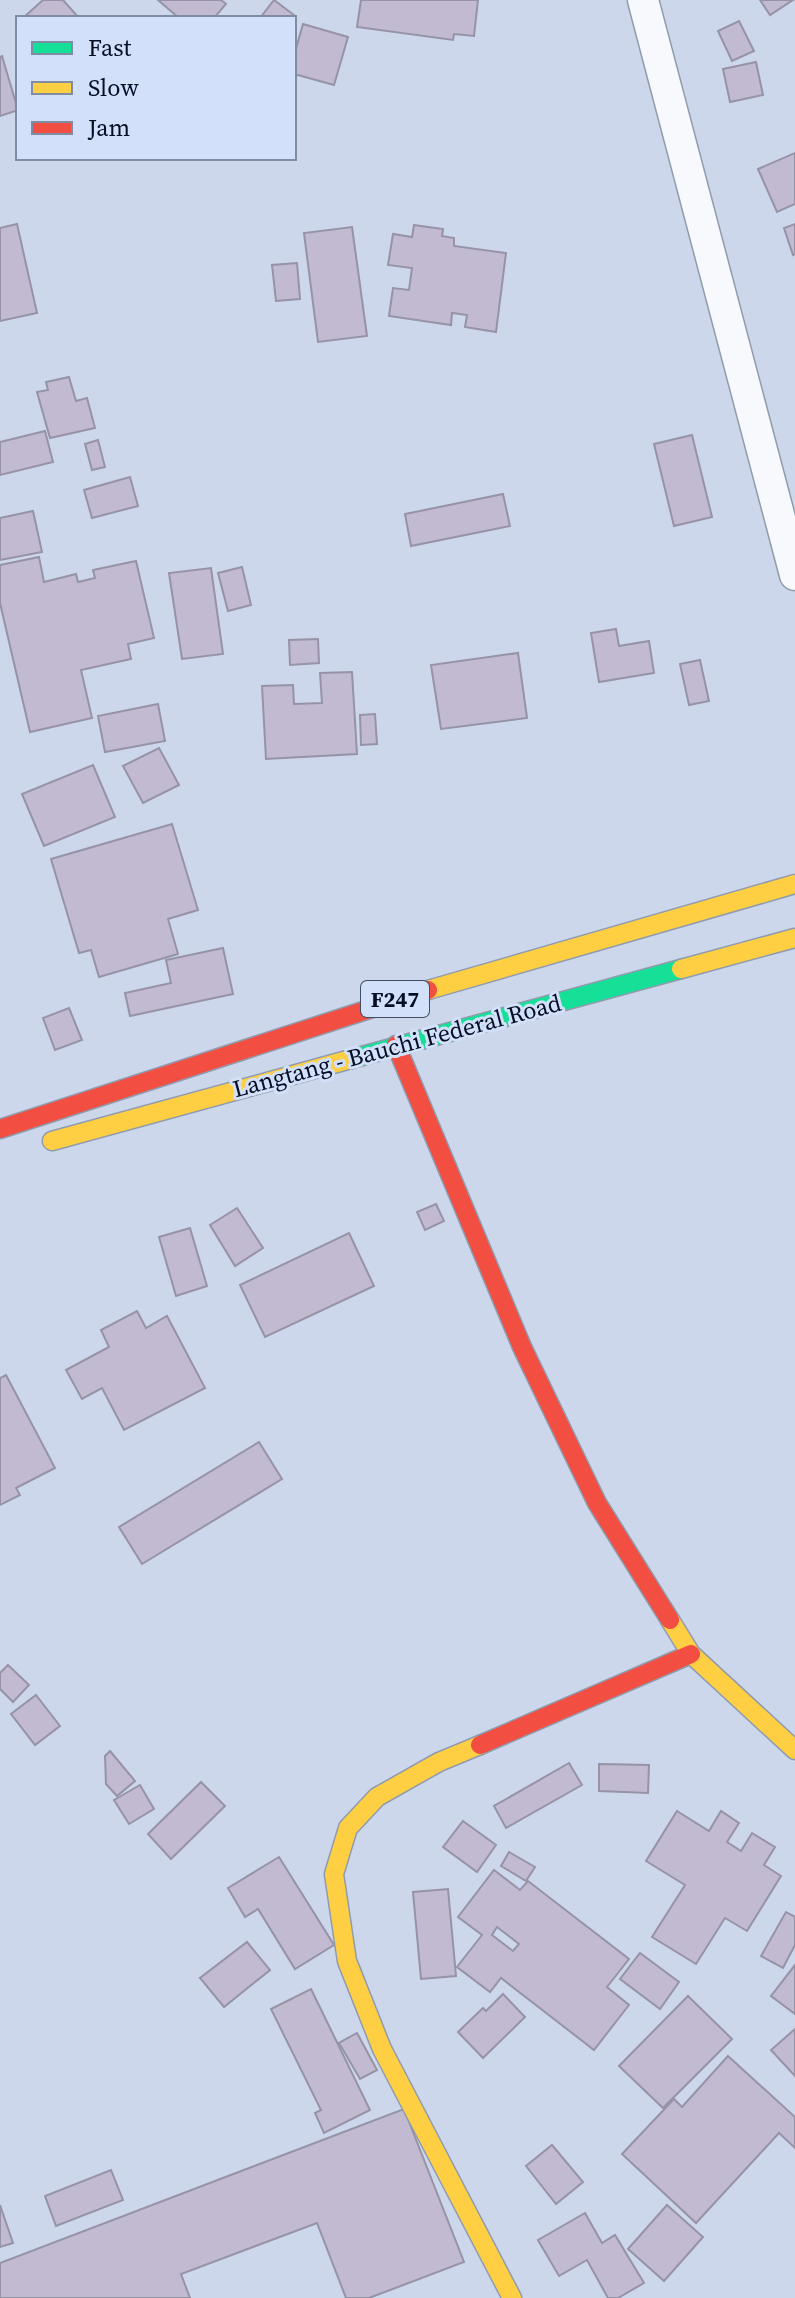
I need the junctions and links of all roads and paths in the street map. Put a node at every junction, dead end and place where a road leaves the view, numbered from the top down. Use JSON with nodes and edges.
{"nodes":[{"id":1,"x":643,"y":0,"type":"edge"},
{"id":2,"x":795,"y":575,"type":"edge"},
{"id":3,"x":795,"y":884,"type":"edge"},
{"id":4,"x":795,"y":938,"type":"edge"},
{"id":5,"x":396,"y":1045,"type":"junction"},
{"id":6,"x":0,"y":1129,"type":"edge"},
{"id":7,"x":30,"y":1147,"type":"dead end"},
{"id":8,"x":691,"y":1654,"type":"junction"},
{"id":9,"x":795,"y":1750,"type":"edge"},
{"id":10,"x":512,"y":2298,"type":"edge"}],
"edges":[{"from":1,"to":2,"type":"street"},
{"from":3,"to":6,"type":"street","name":"Langtang - Bauchi Federal Road","number":"F247"},
{"from":4,"to":5,"type":"street","name":"Langtang - Bauchi Federal Road","number":"F247"},
{"from":5,"to":7,"type":"street","name":"Langtang - Bauchi Federal Road","number":"F247"},
{"from":5,"to":8,"type":"street"},
{"from":8,"to":9,"type":"street"},
{"from":8,"to":10,"type":"street"}]}
